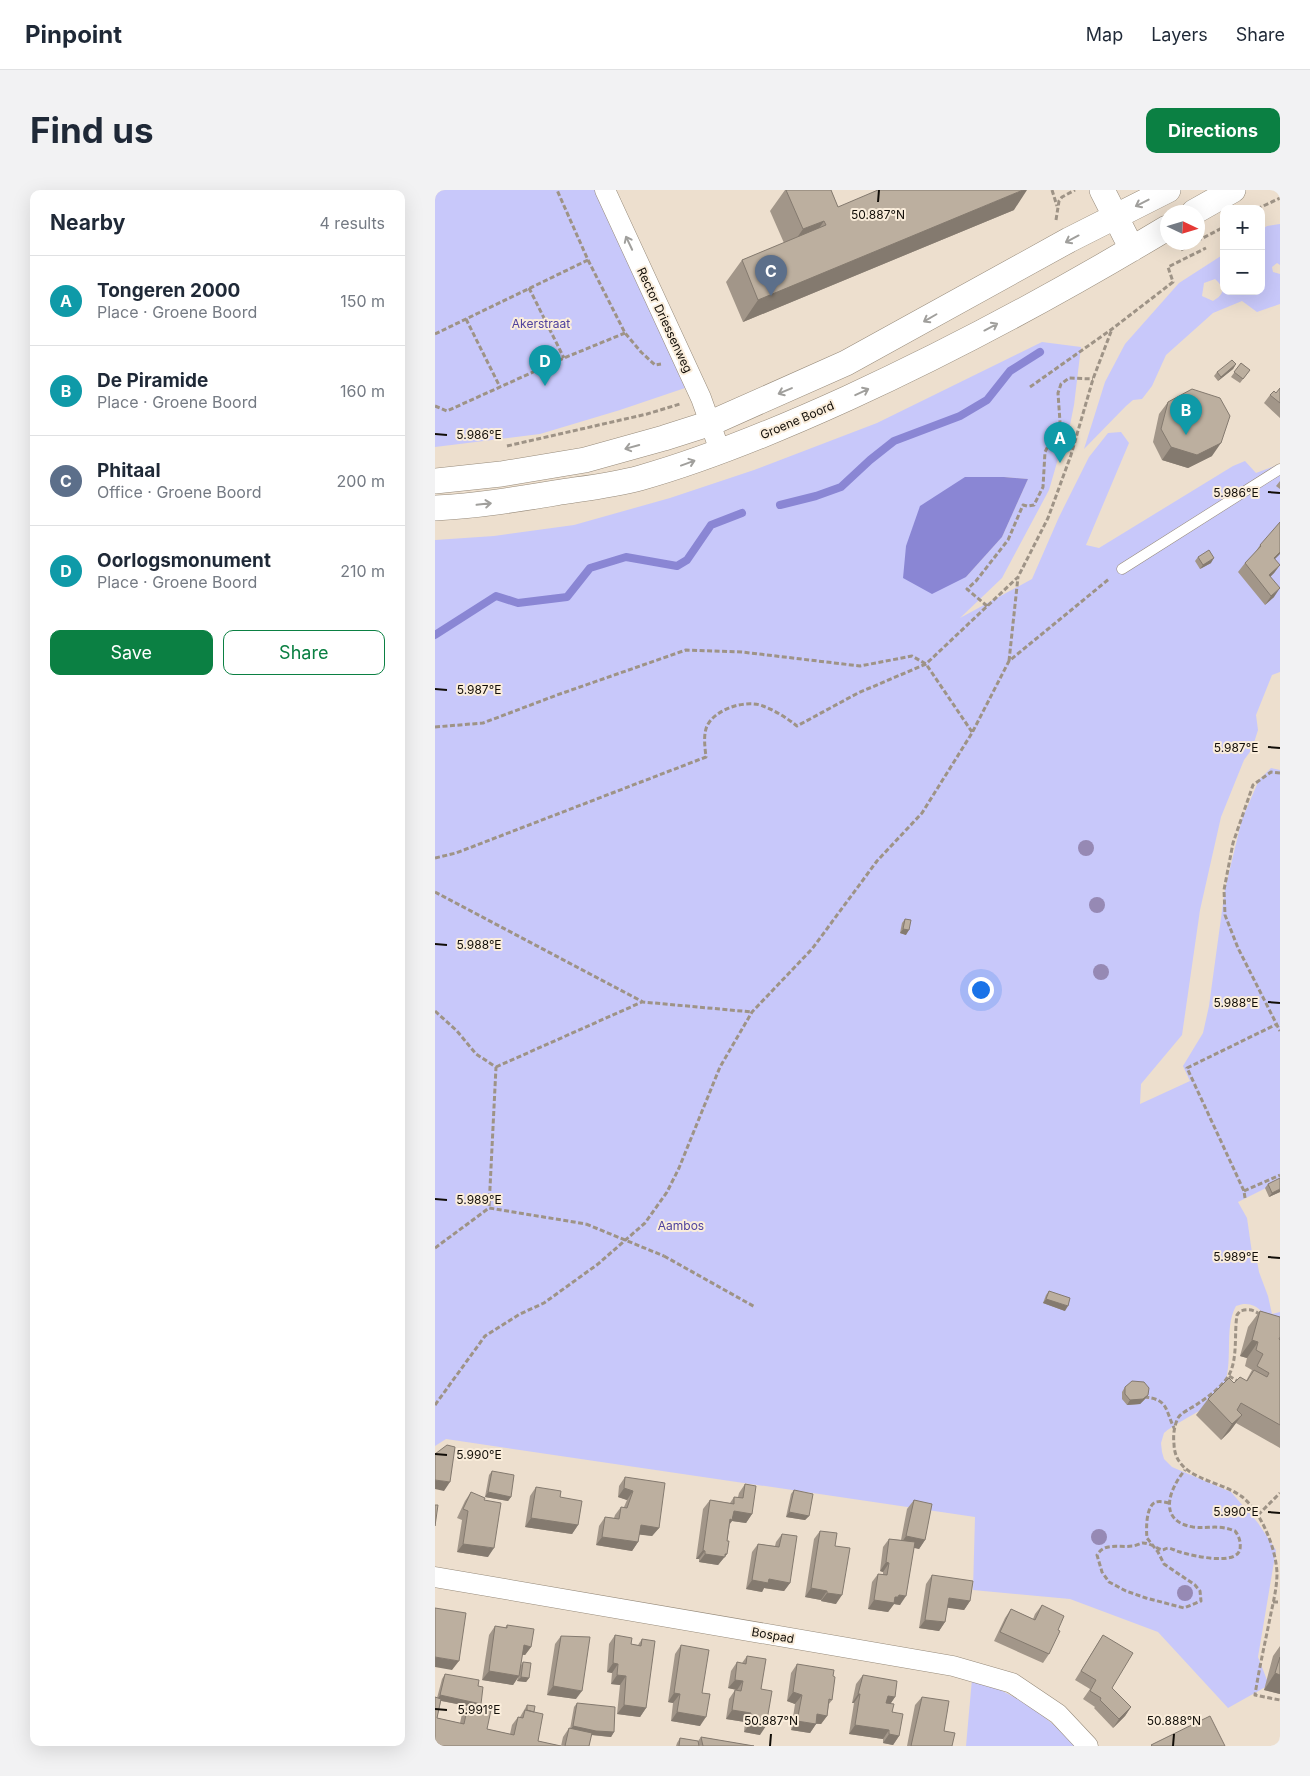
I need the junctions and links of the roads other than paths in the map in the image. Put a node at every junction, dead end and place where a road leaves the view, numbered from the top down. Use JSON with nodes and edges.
{"nodes":[{"id":1,"x":605,"y":190,"type":"edge"},
{"id":2,"x":1103,"y":190,"type":"edge"},
{"id":3,"x":1168,"y":190,"type":"edge"},
{"id":4,"x":1233,"y":190,"type":"edge"},
{"id":5,"x":1205,"y":206,"type":"edge"},
{"id":6,"x":1115,"y":217,"type":"junction"},
{"id":7,"x":1160,"y":232,"type":"edge"},
{"id":8,"x":1132,"y":249,"type":"junction"},
{"id":9,"x":711,"y":423,"type":"junction"},
{"id":10,"x":720,"y":451,"type":"junction"},
{"id":11,"x":1280,"y":469,"type":"edge"},
{"id":12,"x":435,"y":481,"type":"edge"},
{"id":13,"x":435,"y":508,"type":"edge"},
{"id":14,"x":1122,"y":569,"type":"road end"},
{"id":15,"x":435,"y":1577,"type":"edge"},
{"id":16,"x":1088,"y":1746,"type":"edge"}],
"edges":[{"from":9,"to":1,"type":"street","name":"Rector Driessenweg","one_way":true},
{"from":2,"to":6,"type":"street"},
{"from":3,"to":6,"type":"street","one_way":true},
{"from":4,"to":5,"type":"street"},
{"from":6,"to":8,"type":"street"},
{"from":6,"to":9,"type":"street","one_way":true},
{"from":7,"to":8,"type":"street","name":"Groene Boord"},
{"from":10,"to":8,"type":"street","name":"Groene Boord","one_way":true},
{"from":9,"to":10,"type":"street","name":"Rector Driessenweg"},
{"from":9,"to":12,"type":"street","one_way":true},
{"from":13,"to":10,"type":"street","name":"Groene Boord","one_way":true},
{"from":11,"to":14,"type":"lane"},
{"from":15,"to":16,"type":"street","name":"Bospad"}]}
